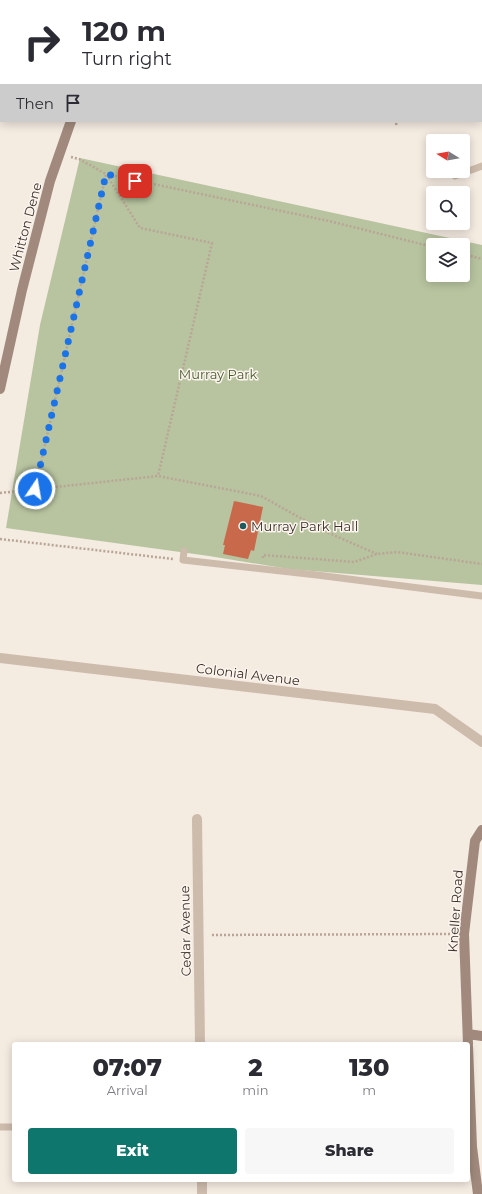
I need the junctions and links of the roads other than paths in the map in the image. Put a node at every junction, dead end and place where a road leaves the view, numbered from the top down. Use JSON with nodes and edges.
{"nodes":[{"id":1,"x":71,"y":122,"type":"edge"},
{"id":2,"x":482,"y":166,"type":"edge"},
{"id":3,"x":470,"y":170,"type":"edge"},
{"id":4,"x":0,"y":390,"type":"edge"},
{"id":5,"x":184,"y":551,"type":"dead end"},
{"id":6,"x":482,"y":596,"type":"edge"},
{"id":7,"x":0,"y":658,"type":"edge"},
{"id":8,"x":482,"y":742,"type":"edge"},
{"id":9,"x":197,"y":819,"type":"dead end"},
{"id":10,"x":482,"y":830,"type":"edge"},
{"id":11,"x":482,"y":1036,"type":"edge"},
{"id":12,"x":200,"y":1042,"type":"edge"},
{"id":13,"x":468,"y":1042,"type":"edge"},
{"id":14,"x":470,"y":1094,"type":"edge"},
{"id":15,"x":0,"y":1127,"type":"edge"},
{"id":16,"x":12,"y":1127,"type":"edge"},
{"id":17,"x":202,"y":1182,"type":"edge"},
{"id":18,"x":202,"y":1194,"type":"edge"},
{"id":19,"x":478,"y":1194,"type":"edge"}],
"edges":[{"from":1,"to":4,"type":"main road","name":"Whitton Dene"},
{"from":2,"to":3,"type":"lane"},
{"from":5,"to":6,"type":"lane"},
{"from":7,"to":8,"type":"street","name":"Colonial Avenue"},
{"from":9,"to":12,"type":"street","name":"Cedar Avenue"},
{"from":10,"to":13,"type":"main road","name":"Kneller Road"},
{"from":11,"to":13,"type":"main road"},
{"from":14,"to":19,"type":"main road","name":"Kneller Road"},
{"from":15,"to":16,"type":"lane"},
{"from":17,"to":18,"type":"street"}]}
